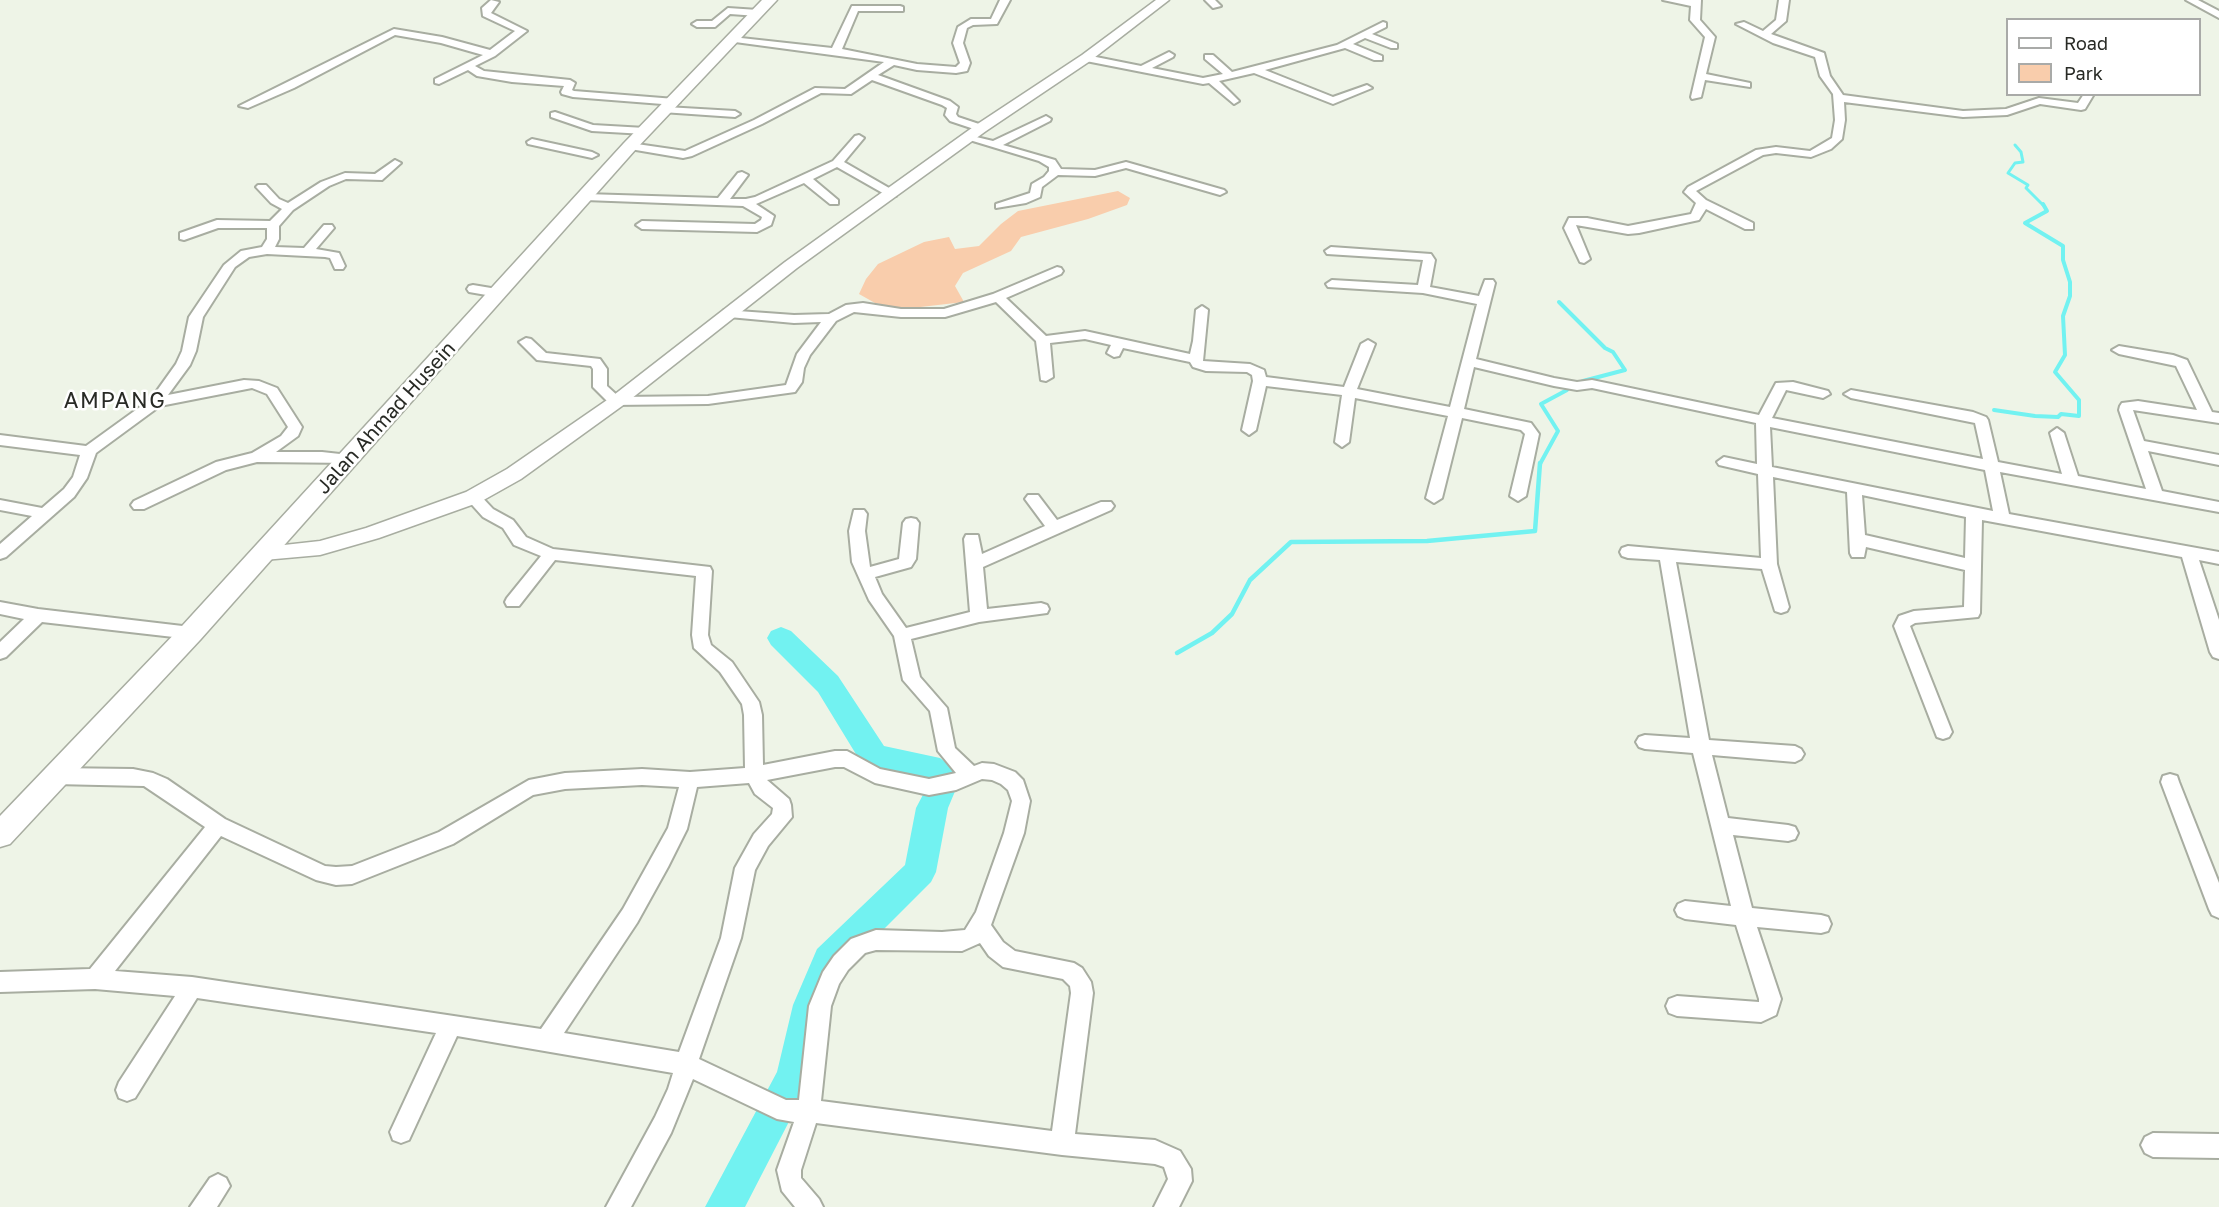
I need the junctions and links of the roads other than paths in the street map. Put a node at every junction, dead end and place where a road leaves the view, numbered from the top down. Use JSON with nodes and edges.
{"nodes":[{"id":1,"x":1005,"y":0,"type":"edge"},
{"id":2,"x":1163,"y":0,"type":"edge"},
{"id":3,"x":1668,"y":0,"type":"edge"},
{"id":4,"x":1784,"y":0,"type":"edge"},
{"id":5,"x":2191,"y":0,"type":"edge"},
{"id":6,"x":494,"y":2,"type":"dead end"},
{"id":7,"x":1695,"y":2,"type":"edge"},
{"id":8,"x":764,"y":6,"type":"edge"},
{"id":9,"x":900,"y":9,"type":"dead end"},
{"id":10,"x":2219,"y":15,"type":"edge"},
{"id":11,"x":697,"y":24,"type":"dead end"},
{"id":12,"x":1741,"y":24,"type":"dead end"},
{"id":13,"x":1383,"y":26,"type":"dead end"},
{"id":14,"x":1365,"y":35,"type":"junction"},
{"id":15,"x":1764,"y":35,"type":"junction"},
{"id":16,"x":735,"y":39,"type":"junction"},
{"id":17,"x":1346,"y":45,"type":"junction"},
{"id":18,"x":1394,"y":46,"type":"dead end"},
{"id":19,"x":836,"y":51,"type":"junction"},
{"id":20,"x":492,"y":54,"type":"junction"},
{"id":21,"x":1169,"y":55,"type":"dead end"},
{"id":22,"x":1209,"y":57,"type":"dead end"},
{"id":23,"x":1086,"y":58,"type":"junction"},
{"id":24,"x":1378,"y":58,"type":"dead end"},
{"id":25,"x":891,"y":62,"type":"junction"},
{"id":26,"x":469,"y":67,"type":"junction"},
{"id":27,"x":1142,"y":69,"type":"junction"},
{"id":28,"x":1256,"y":70,"type":"junction"},
{"id":29,"x":1229,"y":74,"type":"junction"},
{"id":30,"x":872,"y":76,"type":"junction"},
{"id":31,"x":1701,"y":76,"type":"junction"},
{"id":32,"x":1206,"y":80,"type":"junction"},
{"id":33,"x":439,"y":81,"type":"dead end"},
{"id":34,"x":1746,"y":85,"type":"dead end"},
{"id":35,"x":1192,"y":88,"type":"dead end"},
{"id":36,"x":1367,"y":88,"type":"dead end"},
{"id":37,"x":2088,"y":96,"type":"edge"},
{"id":38,"x":1696,"y":97,"type":"dead end"},
{"id":39,"x":1839,"y":98,"type":"junction"},
{"id":40,"x":1234,"y":101,"type":"dead end"},
{"id":41,"x":244,"y":106,"type":"dead end"},
{"id":42,"x":671,"y":106,"type":"junction"},
{"id":43,"x":555,"y":114,"type":"dead end"},
{"id":44,"x":735,"y":114,"type":"dead end"},
{"id":45,"x":1046,"y":119,"type":"dead end"},
{"id":46,"x":645,"y":131,"type":"junction"},
{"id":47,"x":975,"y":133,"type":"junction"},
{"id":48,"x":859,"y":138,"type":"dead end"},
{"id":49,"x":580,"y":139,"type":"junction"},
{"id":50,"x":532,"y":142,"type":"dead end"},
{"id":51,"x":994,"y":145,"type":"junction"},
{"id":52,"x":630,"y":146,"type":"junction"},
{"id":53,"x":592,"y":155,"type":"dead end"},
{"id":54,"x":395,"y":163,"type":"dead end"},
{"id":55,"x":837,"y":163,"type":"junction"},
{"id":56,"x":1055,"y":172,"type":"junction"},
{"id":57,"x":742,"y":175,"type":"dead end"},
{"id":58,"x":805,"y":178,"type":"junction"},
{"id":59,"x":262,"y":187,"type":"dead end"},
{"id":60,"x":1220,"y":192,"type":"dead end"},
{"id":61,"x":892,"y":194,"type":"junction"},
{"id":62,"x":585,"y":197,"type":"junction"},
{"id":63,"x":722,"y":201,"type":"junction"},
{"id":64,"x":834,"y":202,"type":"dead end"},
{"id":65,"x":1702,"y":202,"type":"junction"},
{"id":66,"x":746,"y":203,"type":"junction"},
{"id":67,"x":1000,"y":206,"type":"dead end"},
{"id":68,"x":289,"y":208,"type":"junction"},
{"id":69,"x":273,"y":225,"type":"junction"},
{"id":70,"x":642,"y":225,"type":"dead end"},
{"id":71,"x":1749,"y":225,"type":"dead end"},
{"id":72,"x":328,"y":228,"type":"dead end"},
{"id":73,"x":184,"y":236,"type":"dead end"},
{"id":74,"x":267,"y":250,"type":"junction"},
{"id":75,"x":308,"y":251,"type":"junction"},
{"id":76,"x":1331,"y":251,"type":"dead end"},
{"id":77,"x":1584,"y":259,"type":"dead end"},
{"id":78,"x":339,"y":266,"type":"dead end"},
{"id":79,"x":1057,"y":271,"type":"dead end"},
{"id":80,"x":1489,"y":283,"type":"dead end"},
{"id":81,"x":1332,"y":284,"type":"dead end"},
{"id":82,"x":1423,"y":289,"type":"junction"},
{"id":83,"x":473,"y":290,"type":"dead end"},
{"id":84,"x":498,"y":293,"type":"junction"},
{"id":85,"x":998,"y":297,"type":"junction"},
{"id":86,"x":1484,"y":301,"type":"junction"},
{"id":87,"x":1202,"y":310,"type":"dead end"},
{"id":88,"x":729,"y":313,"type":"junction"},
{"id":89,"x":831,"y":318,"type":"junction"},
{"id":90,"x":1043,"y":340,"type":"junction"},
{"id":91,"x":526,"y":342,"type":"dead end"},
{"id":92,"x":1368,"y":344,"type":"dead end"},
{"id":93,"x":2119,"y":350,"type":"dead end"},
{"id":94,"x":1195,"y":359,"type":"junction"},
{"id":95,"x":1470,"y":362,"type":"junction"},
{"id":96,"x":1046,"y":377,"type":"dead end"},
{"id":97,"x":1260,"y":381,"type":"junction"},
{"id":98,"x":1349,"y":392,"type":"junction"},
{"id":99,"x":1823,"y":394,"type":"dead end"},
{"id":100,"x":1851,"y":394,"type":"dead end"},
{"id":101,"x":156,"y":402,"type":"junction"},
{"id":102,"x":616,"y":402,"type":"junction"},
{"id":103,"x":1457,"y":412,"type":"junction"},
{"id":104,"x":2213,"y":418,"type":"edge"},
{"id":105,"x":1763,"y":421,"type":"junction"},
{"id":106,"x":1249,"y":430,"type":"dead end"},
{"id":107,"x":2057,"y":433,"type":"dead end"},
{"id":108,"x":0,"y":440,"type":"edge"},
{"id":109,"x":1342,"y":442,"type":"dead end"},
{"id":110,"x":2139,"y":445,"type":"junction"},
{"id":111,"x":89,"y":451,"type":"junction"},
{"id":112,"x":257,"y":457,"type":"junction"},
{"id":113,"x":349,"y":460,"type":"junction"},
{"id":114,"x":2219,"y":460,"type":"edge"},
{"id":115,"x":1724,"y":462,"type":"dead end"},
{"id":116,"x":1991,"y":466,"type":"junction"},
{"id":117,"x":1766,"y":470,"type":"junction"},
{"id":118,"x":2072,"y":481,"type":"junction"},
{"id":119,"x":1854,"y":488,"type":"junction"},
{"id":120,"x":1518,"y":496,"type":"dead end"},
{"id":121,"x":2156,"y":496,"type":"junction"},
{"id":122,"x":473,"y":497,"type":"junction"},
{"id":123,"x":1434,"y":498,"type":"dead end"},
{"id":124,"x":1033,"y":499,"type":"dead end"},
{"id":125,"x":0,"y":505,"type":"edge"},
{"id":126,"x":139,"y":505,"type":"dead end"},
{"id":127,"x":1107,"y":506,"type":"dead end"},
{"id":128,"x":2219,"y":507,"type":"edge"},
{"id":129,"x":1974,"y":513,"type":"junction"},
{"id":130,"x":47,"y":514,"type":"junction"},
{"id":131,"x":859,"y":514,"type":"dead end"},
{"id":132,"x":2002,"y":519,"type":"junction"},
{"id":133,"x":911,"y":523,"type":"dead end"},
{"id":134,"x":1054,"y":527,"type":"junction"},
{"id":135,"x":972,"y":539,"type":"dead end"},
{"id":136,"x":1628,"y":552,"type":"dead end"},
{"id":137,"x":2188,"y":552,"type":"junction"},
{"id":138,"x":0,"y":553,"type":"edge"},
{"id":139,"x":264,"y":553,"type":"junction"},
{"id":140,"x":551,"y":554,"type":"junction"},
{"id":141,"x":1667,"y":557,"type":"junction"},
{"id":142,"x":2219,"y":558,"type":"edge"},
{"id":143,"x":975,"y":564,"type":"junction"},
{"id":144,"x":1769,"y":564,"type":"junction"},
{"id":145,"x":1974,"y":566,"type":"junction"},
{"id":146,"x":865,"y":574,"type":"junction"},
{"id":147,"x":513,"y":602,"type":"dead end"},
{"id":148,"x":0,"y":608,"type":"edge"},
{"id":149,"x":1781,"y":608,"type":"dead end"},
{"id":150,"x":1041,"y":609,"type":"dead end"},
{"id":151,"x":38,"y":615,"type":"junction"},
{"id":152,"x":980,"y":616,"type":"junction"},
{"id":153,"x":2215,"y":622,"type":"edge"},
{"id":154,"x":191,"y":633,"type":"junction"},
{"id":155,"x":902,"y":635,"type":"junction"},
{"id":156,"x":0,"y":652,"type":"edge"},
{"id":157,"x":2219,"y":652,"type":"edge"},
{"id":158,"x":1943,"y":732,"type":"dead end"},
{"id":159,"x":1645,"y":742,"type":"dead end"},
{"id":160,"x":1701,"y":748,"type":"junction"},
{"id":161,"x":1795,"y":754,"type":"dead end"},
{"id":162,"x":754,"y":775,"type":"junction"},
{"id":163,"x":54,"y":776,"type":"junction"},
{"id":164,"x":964,"y":778,"type":"junction"},
{"id":165,"x":690,"y":780,"type":"junction"},
{"id":166,"x":2170,"y":782,"type":"dead end"},
{"id":167,"x":218,"y":825,"type":"junction"},
{"id":168,"x":1720,"y":825,"type":"junction"},
{"id":169,"x":1788,"y":833,"type":"dead end"},
{"id":170,"x":0,"y":835,"type":"edge"},
{"id":171,"x":2211,"y":868,"type":"edge"},
{"id":172,"x":2219,"y":909,"type":"edge"},
{"id":173,"x":1685,"y":910,"type":"dead end"},
{"id":174,"x":1743,"y":917,"type":"junction"},
{"id":175,"x":1821,"y":924,"type":"dead end"},
{"id":176,"x":981,"y":927,"type":"junction"},
{"id":177,"x":95,"y":979,"type":"junction"},
{"id":178,"x":0,"y":982,"type":"edge"},
{"id":179,"x":192,"y":987,"type":"junction"},
{"id":180,"x":1677,"y":1006,"type":"dead end"},
{"id":181,"x":451,"y":1025,"type":"junction"},
{"id":182,"x":546,"y":1041,"type":"junction"},
{"id":183,"x":686,"y":1064,"type":"junction"},
{"id":184,"x":127,"y":1090,"type":"dead end"},
{"id":185,"x":809,"y":1111,"type":"junction"},
{"id":186,"x":401,"y":1132,"type":"dead end"},
{"id":187,"x":1062,"y":1144,"type":"junction"},
{"id":188,"x":2153,"y":1145,"type":"dead end"},
{"id":189,"x":2219,"y":1146,"type":"edge"},
{"id":190,"x":218,"y":1186,"type":"dead end"},
{"id":191,"x":202,"y":1207,"type":"edge"},
{"id":192,"x":618,"y":1207,"type":"edge"},
{"id":193,"x":811,"y":1207,"type":"edge"},
{"id":194,"x":1166,"y":1207,"type":"edge"}],
"edges":[{"from":1,"to":25,"type":"street"},
{"from":2,"to":23,"type":"street"},
{"from":3,"to":7,"type":"street"},
{"from":4,"to":15,"type":"street"},
{"from":5,"to":10,"type":"street"},
{"from":6,"to":20,"type":"street"},
{"from":7,"to":31,"type":"street"},
{"from":8,"to":11,"type":"street"},
{"from":8,"to":16,"type":"main road","name":"Jalan Ahmad Husein"},
{"from":9,"to":19,"type":"street"},
{"from":12,"to":15,"type":"street"},
{"from":13,"to":14,"type":"street"},
{"from":14,"to":17,"type":"street"},
{"from":14,"to":18,"type":"street"},
{"from":15,"to":39,"type":"street"},
{"from":16,"to":19,"type":"street"},
{"from":16,"to":42,"type":"main road","name":"Jalan Ahmad Husein"},
{"from":17,"to":24,"type":"street"},
{"from":17,"to":28,"type":"street"},
{"from":19,"to":25,"type":"street"},
{"from":20,"to":26,"type":"street"},
{"from":20,"to":41,"type":"street"},
{"from":21,"to":27,"type":"street"},
{"from":22,"to":29,"type":"street"},
{"from":23,"to":27,"type":"street"},
{"from":23,"to":47,"type":"street"},
{"from":25,"to":30,"type":"street"},
{"from":26,"to":33,"type":"street"},
{"from":26,"to":42,"type":"street"},
{"from":27,"to":32,"type":"street"},
{"from":28,"to":29,"type":"street"},
{"from":28,"to":36,"type":"street"},
{"from":29,"to":32,"type":"street"},
{"from":30,"to":47,"type":"street"},
{"from":30,"to":52,"type":"street"},
{"from":31,"to":34,"type":"street"},
{"from":31,"to":38,"type":"street"},
{"from":32,"to":35,"type":"street"},
{"from":32,"to":40,"type":"street"},
{"from":37,"to":39,"type":"street"},
{"from":39,"to":65,"type":"street"},
{"from":42,"to":44,"type":"street"},
{"from":42,"to":46,"type":"main road","name":"Jalan Ahmad Husein"},
{"from":43,"to":49,"type":"street"},
{"from":45,"to":51,"type":"street"},
{"from":46,"to":49,"type":"street"},
{"from":46,"to":52,"type":"main road","name":"Jalan Ahmad Husein"},
{"from":47,"to":51,"type":"street"},
{"from":47,"to":61,"type":"street"},
{"from":48,"to":55,"type":"street"},
{"from":49,"to":50,"type":"street"},
{"from":49,"to":53,"type":"street"},
{"from":51,"to":56,"type":"street"},
{"from":52,"to":62,"type":"main road","name":"Jalan Ahmad Husein"},
{"from":54,"to":68,"type":"street"},
{"from":55,"to":58,"type":"street"},
{"from":55,"to":61,"type":"street"},
{"from":56,"to":60,"type":"street"},
{"from":56,"to":67,"type":"street"},
{"from":57,"to":63,"type":"street"},
{"from":58,"to":64,"type":"street"},
{"from":58,"to":66,"type":"street"},
{"from":59,"to":68,"type":"street"},
{"from":61,"to":88,"type":"street"},
{"from":62,"to":63,"type":"street"},
{"from":62,"to":84,"type":"main road","name":"Jalan Ahmad Husein"},
{"from":63,"to":66,"type":"street"},
{"from":65,"to":71,"type":"street"},
{"from":65,"to":77,"type":"street"},
{"from":66,"to":70,"type":"street"},
{"from":68,"to":69,"type":"street"},
{"from":69,"to":73,"type":"street"},
{"from":69,"to":74,"type":"street"},
{"from":72,"to":75,"type":"street"},
{"from":74,"to":75,"type":"street"},
{"from":74,"to":101,"type":"street"},
{"from":75,"to":78,"type":"street"},
{"from":76,"to":82,"type":"street"},
{"from":79,"to":85,"type":"street"},
{"from":80,"to":86,"type":"street"},
{"from":81,"to":82,"type":"street"},
{"from":82,"to":86,"type":"street"},
{"from":83,"to":84,"type":"street"},
{"from":84,"to":113,"type":"main road","name":"Jalan Ahmad Husein"},
{"from":85,"to":89,"type":"street"},
{"from":85,"to":90,"type":"street"},
{"from":86,"to":95,"type":"street"},
{"from":87,"to":94,"type":"street"},
{"from":88,"to":89,"type":"street"},
{"from":88,"to":102,"type":"street"},
{"from":89,"to":102,"type":"street"},
{"from":90,"to":94,"type":"street"},
{"from":90,"to":96,"type":"street"},
{"from":91,"to":102,"type":"street"},
{"from":92,"to":98,"type":"street"},
{"from":93,"to":104,"type":"street"},
{"from":94,"to":97,"type":"street"},
{"from":95,"to":103,"type":"street"},
{"from":95,"to":105,"type":"street"},
{"from":97,"to":98,"type":"street"},
{"from":97,"to":106,"type":"street"},
{"from":98,"to":103,"type":"street"},
{"from":98,"to":109,"type":"street"},
{"from":99,"to":105,"type":"street"},
{"from":100,"to":116,"type":"street"},
{"from":101,"to":111,"type":"street"},
{"from":101,"to":112,"type":"street"},
{"from":102,"to":122,"type":"street"},
{"from":103,"to":120,"type":"street"},
{"from":103,"to":123,"type":"street"},
{"from":104,"to":110,"type":"street"},
{"from":105,"to":116,"type":"street"},
{"from":105,"to":117,"type":"street"},
{"from":107,"to":118,"type":"street"},
{"from":108,"to":111,"type":"street"},
{"from":110,"to":114,"type":"street"},
{"from":110,"to":121,"type":"street"},
{"from":111,"to":130,"type":"street"},
{"from":112,"to":113,"type":"street"},
{"from":112,"to":126,"type":"street"},
{"from":113,"to":139,"type":"main road","name":"Jalan Ahmad Husein"},
{"from":115,"to":117,"type":"street"},
{"from":116,"to":118,"type":"street"},
{"from":116,"to":132,"type":"street"},
{"from":117,"to":119,"type":"street"},
{"from":117,"to":144,"type":"street"},
{"from":118,"to":121,"type":"street"},
{"from":119,"to":129,"type":"street"},
{"from":119,"to":145,"type":"street"},
{"from":121,"to":128,"type":"street"},
{"from":122,"to":139,"type":"street"},
{"from":122,"to":140,"type":"street"},
{"from":124,"to":134,"type":"street"},
{"from":125,"to":130,"type":"street"},
{"from":127,"to":134,"type":"street"},
{"from":129,"to":132,"type":"street"},
{"from":129,"to":145,"type":"street"},
{"from":130,"to":138,"type":"street"},
{"from":131,"to":146,"type":"street"},
{"from":132,"to":137,"type":"street"},
{"from":133,"to":146,"type":"street"},
{"from":134,"to":143,"type":"street"},
{"from":135,"to":143,"type":"street"},
{"from":136,"to":141,"type":"street"},
{"from":137,"to":142,"type":"street"},
{"from":137,"to":153,"type":"street"},
{"from":139,"to":154,"type":"main road","name":"Jalan Ahmad Husein"},
{"from":140,"to":147,"type":"street"},
{"from":140,"to":162,"type":"street"},
{"from":141,"to":144,"type":"street"},
{"from":141,"to":160,"type":"street"},
{"from":143,"to":152,"type":"street"},
{"from":144,"to":149,"type":"street"},
{"from":145,"to":158,"type":"street"},
{"from":146,"to":155,"type":"street"},
{"from":148,"to":151,"type":"street"},
{"from":150,"to":152,"type":"street"},
{"from":151,"to":154,"type":"street"},
{"from":151,"to":156,"type":"street"},
{"from":152,"to":155,"type":"street"},
{"from":153,"to":157,"type":"street"},
{"from":154,"to":163,"type":"main road","name":"Jalan Ahmad Husein"},
{"from":155,"to":164,"type":"street"},
{"from":159,"to":160,"type":"street"},
{"from":160,"to":161,"type":"street"},
{"from":160,"to":168,"type":"street"},
{"from":162,"to":164,"type":"street"},
{"from":162,"to":165,"type":"street"},
{"from":162,"to":183,"type":"street"},
{"from":163,"to":167,"type":"street"},
{"from":163,"to":170,"type":"main road","name":"Jalan Ahmad Husein"},
{"from":164,"to":176,"type":"street"},
{"from":165,"to":167,"type":"street"},
{"from":165,"to":182,"type":"street"},
{"from":166,"to":171,"type":"street"},
{"from":167,"to":177,"type":"street"},
{"from":168,"to":169,"type":"street"},
{"from":168,"to":174,"type":"street"},
{"from":171,"to":172,"type":"street"},
{"from":173,"to":174,"type":"street"},
{"from":174,"to":175,"type":"street"},
{"from":174,"to":180,"type":"street"},
{"from":176,"to":185,"type":"street"},
{"from":176,"to":187,"type":"street"},
{"from":177,"to":178,"type":"street"},
{"from":177,"to":179,"type":"street"},
{"from":179,"to":181,"type":"street"},
{"from":179,"to":184,"type":"street"},
{"from":181,"to":182,"type":"street"},
{"from":181,"to":186,"type":"street"},
{"from":182,"to":183,"type":"street"},
{"from":183,"to":185,"type":"street"},
{"from":183,"to":192,"type":"street"},
{"from":185,"to":187,"type":"street"},
{"from":185,"to":193,"type":"street"},
{"from":187,"to":194,"type":"street"},
{"from":188,"to":189,"type":"street"},
{"from":190,"to":191,"type":"street"}]}
